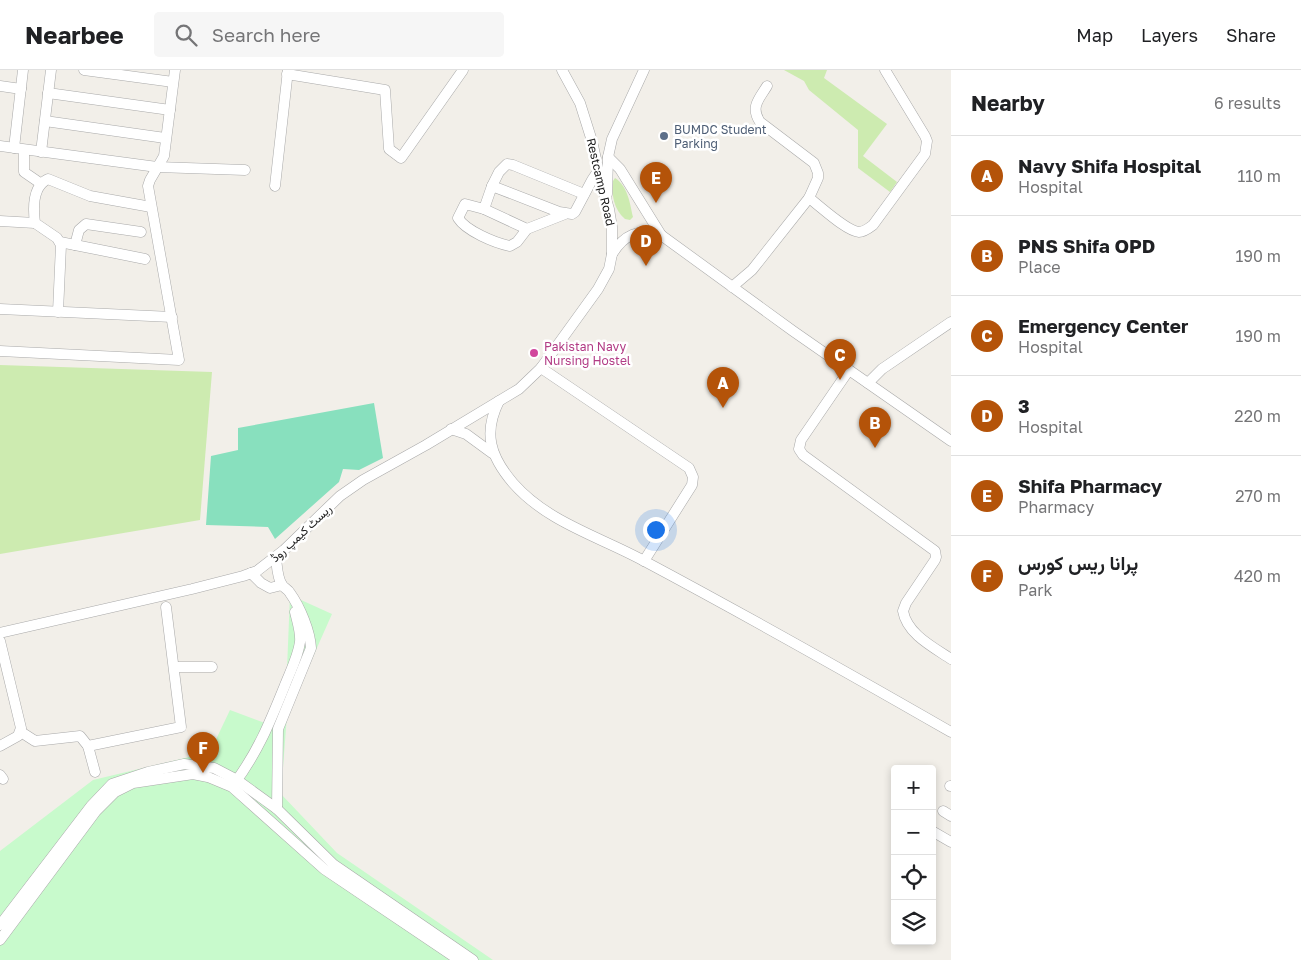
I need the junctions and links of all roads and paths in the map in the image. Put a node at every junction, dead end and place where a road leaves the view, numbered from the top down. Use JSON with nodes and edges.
{"nodes":[{"id":1,"x":23,"y":70,"type":"edge"},
{"id":2,"x":51,"y":70,"type":"edge"},
{"id":3,"x":84,"y":70,"type":"edge"},
{"id":4,"x":175,"y":70,"type":"edge"},
{"id":5,"x":463,"y":70,"type":"edge"},
{"id":6,"x":562,"y":70,"type":"edge"},
{"id":7,"x":644,"y":70,"type":"edge"},
{"id":8,"x":885,"y":70,"type":"edge"},
{"id":9,"x":287,"y":72,"type":"edge"},
{"id":10,"x":173,"y":82,"type":"junction"},
{"id":11,"x":0,"y":86,"type":"edge"},
{"id":12,"x":767,"y":86,"type":"dead end"},
{"id":13,"x":21,"y":89,"type":"junction"},
{"id":14,"x":48,"y":93,"type":"junction"},
{"id":15,"x":170,"y":110,"type":"junction"},
{"id":16,"x":45,"y":122,"type":"junction"},
{"id":17,"x":166,"y":138,"type":"junction"},
{"id":18,"x":0,"y":146,"type":"edge"},
{"id":19,"x":19,"y":149,"type":"junction"},
{"id":20,"x":41,"y":152,"type":"junction"},
{"id":21,"x":608,"y":157,"type":"junction"},
{"id":22,"x":157,"y":168,"type":"junction"},
{"id":23,"x":245,"y":170,"type":"dead end"},
{"id":24,"x":598,"y":171,"type":"junction"},
{"id":25,"x":40,"y":183,"type":"junction"},
{"id":26,"x":275,"y":186,"type":"dead end"},
{"id":27,"x":492,"y":186,"type":"junction"},
{"id":28,"x":584,"y":194,"type":"junction"},
{"id":29,"x":809,"y":198,"type":"junction"},
{"id":30,"x":606,"y":199,"type":"junction"},
{"id":31,"x":151,"y":206,"type":"junction"},
{"id":32,"x":484,"y":209,"type":"junction"},
{"id":33,"x":565,"y":214,"type":"junction"},
{"id":34,"x":0,"y":221,"type":"edge"},
{"id":35,"x":35,"y":223,"type":"junction"},
{"id":36,"x":527,"y":229,"type":"junction"},
{"id":37,"x":141,"y":232,"type":"dead end"},
{"id":38,"x":661,"y":235,"type":"junction"},
{"id":39,"x":60,"y":242,"type":"junction"},
{"id":40,"x":75,"y":245,"type":"junction"},
{"id":41,"x":612,"y":254,"type":"junction"},
{"id":42,"x":145,"y":258,"type":"dead end"},
{"id":43,"x":732,"y":287,"type":"junction"},
{"id":44,"x":0,"y":309,"type":"edge"},
{"id":45,"x":58,"y":312,"type":"junction"},
{"id":46,"x":172,"y":318,"type":"junction"},
{"id":47,"x":951,"y":322,"type":"edge"},
{"id":48,"x":0,"y":351,"type":"edge"},
{"id":49,"x":541,"y":368,"type":"junction"},
{"id":50,"x":849,"y":370,"type":"junction"},
{"id":51,"x":868,"y":383,"type":"junction"},
{"id":52,"x":499,"y":401,"type":"junction"},
{"id":53,"x":451,"y":430,"type":"junction"},
{"id":54,"x":951,"y":442,"type":"edge"},
{"id":55,"x":492,"y":453,"type":"junction"},
{"id":56,"x":276,"y":558,"type":"junction"},
{"id":57,"x":644,"y":561,"type":"junction"},
{"id":58,"x":251,"y":573,"type":"junction"},
{"id":59,"x":286,"y":588,"type":"junction"},
{"id":60,"x":166,"y":607,"type":"dead end"},
{"id":61,"x":0,"y":634,"type":"edge"},
{"id":62,"x":0,"y":641,"type":"edge"},
{"id":63,"x":951,"y":659,"type":"edge"},
{"id":64,"x":174,"y":667,"type":"junction"},
{"id":65,"x":212,"y":667,"type":"dead end"},
{"id":66,"x":21,"y":732,"type":"junction"},
{"id":67,"x":951,"y":732,"type":"edge"},
{"id":68,"x":0,"y":746,"type":"edge"},
{"id":69,"x":88,"y":746,"type":"junction"},
{"id":70,"x":95,"y":772,"type":"dead end"},
{"id":71,"x":235,"y":784,"type":"junction"},
{"id":72,"x":277,"y":809,"type":"junction"},
{"id":73,"x":936,"y":834,"type":"edge"},
{"id":74,"x":951,"y":842,"type":"edge"},
{"id":75,"x":0,"y":925,"type":"edge"},
{"id":76,"x":0,"y":940,"type":"edge"},
{"id":77,"x":459,"y":960,"type":"edge"},
{"id":78,"x":473,"y":960,"type":"edge"}],
"edges":[{"from":1,"to":13,"type":"street"},
{"from":2,"to":14,"type":"street"},
{"from":3,"to":10,"type":"street"},
{"from":4,"to":10,"type":"street"},
{"from":5,"to":9,"type":"street"},
{"from":6,"to":24,"type":"street","name":"Restcamp Road"},
{"from":7,"to":21,"type":"street"},
{"from":8,"to":29,"type":"street"},
{"from":9,"to":26,"type":"street"},
{"from":10,"to":15,"type":"street"},
{"from":11,"to":13,"type":"street"},
{"from":12,"to":29,"type":"street"},
{"from":13,"to":19,"type":"street"},
{"from":14,"to":15,"type":"street"},
{"from":14,"to":16,"type":"street"},
{"from":15,"to":17,"type":"street"},
{"from":16,"to":17,"type":"street"},
{"from":16,"to":20,"type":"street"},
{"from":17,"to":22,"type":"street"},
{"from":18,"to":19,"type":"street"},
{"from":19,"to":20,"type":"street"},
{"from":19,"to":25,"type":"street"},
{"from":20,"to":22,"type":"street"},
{"from":21,"to":30,"type":"street"},
{"from":21,"to":38,"type":"street"},
{"from":22,"to":23,"type":"street"},
{"from":22,"to":31,"type":"street"},
{"from":24,"to":28,"type":"street"},
{"from":24,"to":30,"type":"street","name":"Restcamp Road"},
{"from":25,"to":31,"type":"street"},
{"from":25,"to":35,"type":"street"},
{"from":27,"to":28,"type":"street"},
{"from":27,"to":32,"type":"street"},
{"from":27,"to":33,"type":"street"},
{"from":28,"to":33,"type":"street"},
{"from":29,"to":43,"type":"street"},
{"from":30,"to":41,"type":"street","name":"Restcamp Road"},
{"from":31,"to":46,"type":"street"},
{"from":32,"to":36,"type":"street"},
{"from":32,"to":36,"type":"street"},
{"from":33,"to":36,"type":"street"},
{"from":34,"to":35,"type":"street"},
{"from":35,"to":39,"type":"street"},
{"from":37,"to":40,"type":"street"},
{"from":38,"to":41,"type":"street"},
{"from":38,"to":43,"type":"street"},
{"from":39,"to":40,"type":"street"},
{"from":39,"to":45,"type":"street"},
{"from":40,"to":42,"type":"street"},
{"from":41,"to":49,"type":"street","name":"Restcamp Road"},
{"from":43,"to":50,"type":"street"},
{"from":44,"to":45,"type":"street"},
{"from":45,"to":46,"type":"street"},
{"from":46,"to":48,"type":"street"},
{"from":47,"to":51,"type":"street"},
{"from":49,"to":52,"type":"street","name":"ریسٹ کیمپ روڈ"},
{"from":49,"to":57,"type":"street"},
{"from":50,"to":51,"type":"street"},
{"from":50,"to":63,"type":"street"},
{"from":51,"to":54,"type":"street"},
{"from":52,"to":53,"type":"street","name":"ریسٹ کیمپ روڈ"},
{"from":52,"to":55,"type":"street"},
{"from":53,"to":55,"type":"street"},
{"from":53,"to":56,"type":"street","name":"ریسٹ کیمپ روڈ"},
{"from":55,"to":57,"type":"street"},
{"from":56,"to":58,"type":"street","name":"ریسٹ کیمپ روڈ"},
{"from":56,"to":59,"type":"street"},
{"from":57,"to":67,"type":"street"},
{"from":58,"to":59,"type":"street"},
{"from":58,"to":61,"type":"street","name":"ریسٹ کیمپ روڈ"},
{"from":59,"to":71,"type":"street"},
{"from":59,"to":72,"type":"street"},
{"from":60,"to":64,"type":"street"},
{"from":62,"to":66,"type":"street"},
{"from":64,"to":65,"type":"street"},
{"from":64,"to":69,"type":"street"},
{"from":66,"to":68,"type":"street"},
{"from":66,"to":69,"type":"street"},
{"from":69,"to":70,"type":"street"},
{"from":71,"to":72,"type":"street"},
{"from":71,"to":75,"type":"street"},
{"from":71,"to":76,"type":"street"},
{"from":71,"to":77,"type":"street"},
{"from":72,"to":78,"type":"street"},
{"from":73,"to":74,"type":"street"}]}
